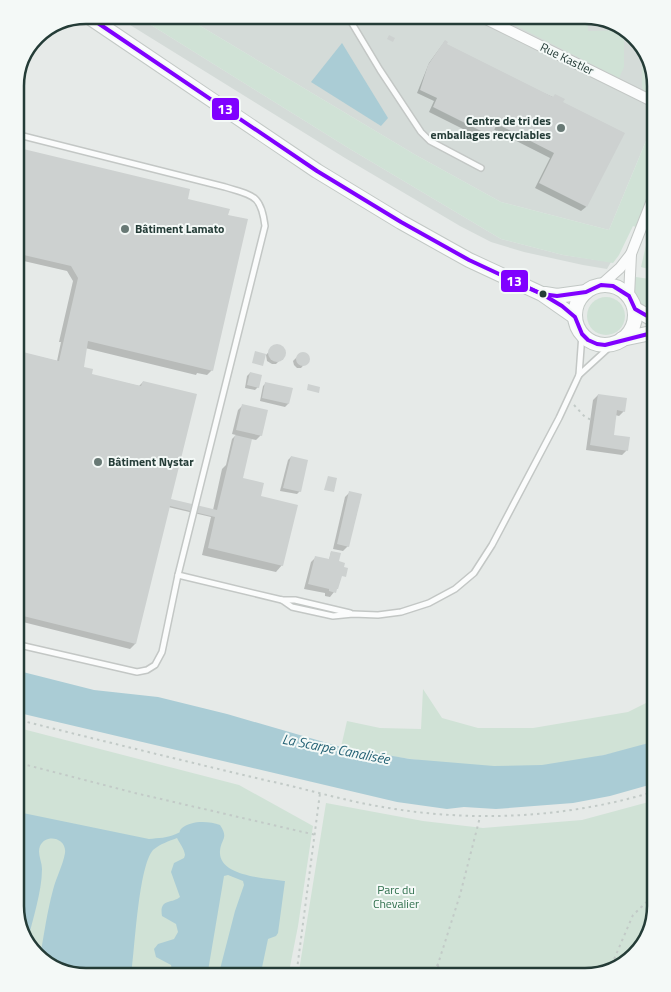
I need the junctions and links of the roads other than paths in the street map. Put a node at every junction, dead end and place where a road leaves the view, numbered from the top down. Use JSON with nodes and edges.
{"nodes":[{"id":1,"x":99,"y":24,"type":"edge"},
{"id":2,"x":352,"y":24,"type":"edge"},
{"id":3,"x":496,"y":24,"type":"edge"},
{"id":4,"x":647,"y":99,"type":"edge"},
{"id":5,"x":24,"y":136,"type":"edge"},
{"id":6,"x":481,"y":168,"type":"dead end"},
{"id":7,"x":647,"y":213,"type":"edge"},
{"id":8,"x":631,"y":254,"type":"junction"},
{"id":9,"x":601,"y":285,"type":"junction"},
{"id":10,"x":586,"y":292,"type":"junction"},
{"id":11,"x":542,"y":294,"type":"junction"},
{"id":12,"x":632,"y":302,"type":"junction"},
{"id":13,"x":647,"y":314,"type":"edge"},
{"id":14,"x":575,"y":318,"type":"junction"},
{"id":15,"x":582,"y":334,"type":"junction"},
{"id":16,"x":647,"y":334,"type":"edge"},
{"id":17,"x":618,"y":341,"type":"junction"},
{"id":18,"x":579,"y":375,"type":"junction"},
{"id":19,"x":178,"y":575,"type":"junction"},
{"id":20,"x":24,"y":646,"type":"edge"}],
"edges":[{"from":1,"to":11,"type":"street"},
{"from":2,"to":6,"type":"lane"},
{"from":3,"to":4,"type":"street","name":"Rue Kastler"},
{"from":5,"to":19,"type":"lane"},
{"from":7,"to":8,"type":"street"},
{"from":8,"to":9,"type":"street"},
{"from":8,"to":12,"type":"street"},
{"from":9,"to":10,"type":"street"},
{"from":9,"to":12,"type":"street"},
{"from":10,"to":11,"type":"street"},
{"from":10,"to":14,"type":"street"},
{"from":11,"to":14,"type":"street"},
{"from":12,"to":13,"type":"street"},
{"from":12,"to":17,"type":"street"},
{"from":14,"to":15,"type":"street"},
{"from":15,"to":17,"type":"street"},
{"from":15,"to":18,"type":"lane"},
{"from":16,"to":17,"type":"street"},
{"from":17,"to":18,"type":"lane"},
{"from":18,"to":19,"type":"lane"},
{"from":19,"to":20,"type":"lane"}]}
